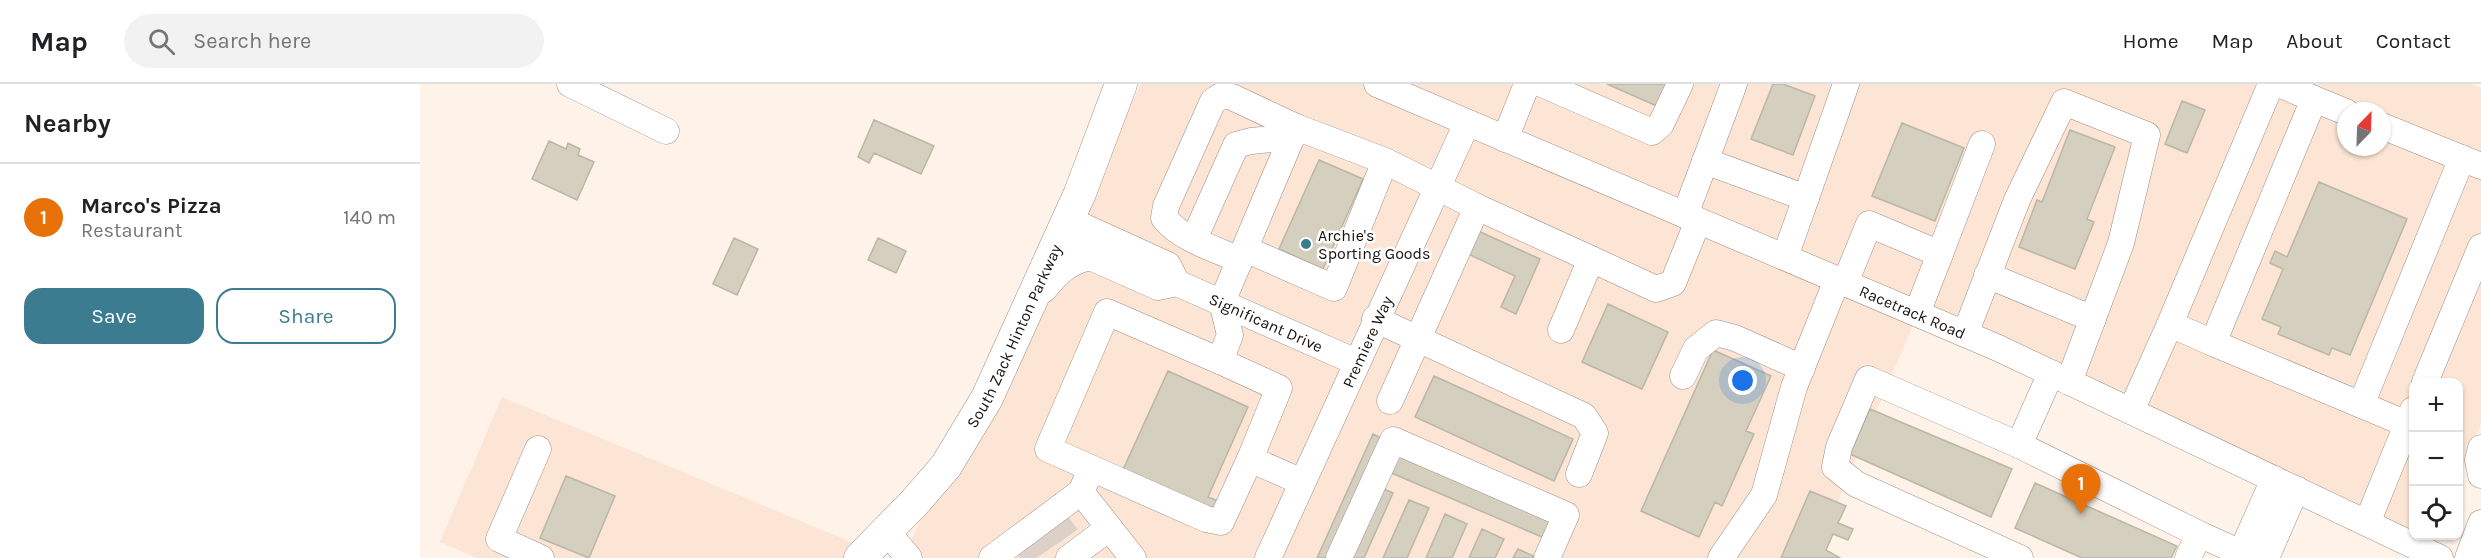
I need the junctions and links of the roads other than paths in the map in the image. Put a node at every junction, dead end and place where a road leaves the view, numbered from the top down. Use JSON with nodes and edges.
{"nodes":[{"id":1,"x":570,"y":84,"type":"edge"},
{"id":2,"x":1121,"y":84,"type":"edge"},
{"id":3,"x":1136,"y":84,"type":"edge"},
{"id":4,"x":1377,"y":84,"type":"edge"},
{"id":5,"x":1527,"y":84,"type":"edge"},
{"id":6,"x":1542,"y":84,"type":"edge"},
{"id":7,"x":1680,"y":84,"type":"edge"},
{"id":8,"x":1734,"y":84,"type":"edge"},
{"id":9,"x":1846,"y":84,"type":"edge"},
{"id":10,"x":2271,"y":84,"type":"edge"},
{"id":11,"x":2279,"y":84,"type":"edge"},
{"id":12,"x":2314,"y":99,"type":"junction"},
{"id":13,"x":2337,"y":108,"type":"edge"},
{"id":14,"x":1210,"y":110,"type":"junction"},
{"id":15,"x":1467,"y":123,"type":"junction"},
{"id":16,"x":2391,"y":130,"type":"edge"},
{"id":17,"x":666,"y":131,"type":"dead end"},
{"id":18,"x":1294,"y":132,"type":"junction"},
{"id":19,"x":1102,"y":134,"type":"junction"},
{"id":20,"x":1504,"y":139,"type":"junction"},
{"id":21,"x":1982,"y":144,"type":"dead end"},
{"id":22,"x":1236,"y":145,"type":"junction"},
{"id":23,"x":1385,"y":161,"type":"junction"},
{"id":24,"x":1705,"y":161,"type":"junction"},
{"id":25,"x":2472,"y":162,"type":"edge"},
{"id":26,"x":1437,"y":186,"type":"junction"},
{"id":27,"x":1806,"y":198,"type":"junction"},
{"id":28,"x":1477,"y":207,"type":"junction"},
{"id":29,"x":1691,"y":218,"type":"junction"},
{"id":30,"x":1062,"y":231,"type":"junction"},
{"id":31,"x":1194,"y":239,"type":"junction"},
{"id":32,"x":2481,"y":247,"type":"edge"},
{"id":33,"x":1242,"y":254,"type":"junction"},
{"id":34,"x":1940,"y":254,"type":"junction"},
{"id":35,"x":1086,"y":255,"type":"junction"},
{"id":36,"x":1785,"y":257,"type":"junction"},
{"id":37,"x":1591,"y":259,"type":"junction"},
{"id":38,"x":1987,"y":275,"type":"junction"},
{"id":39,"x":1841,"y":281,"type":"junction"},
{"id":40,"x":1177,"y":283,"type":"junction"},
{"id":41,"x":1032,"y":299,"type":"junction"},
{"id":42,"x":1222,"y":302,"type":"junction"},
{"id":43,"x":1917,"y":313,"type":"junction"},
{"id":44,"x":1375,"y":319,"type":"junction"},
{"id":45,"x":2092,"y":319,"type":"junction"},
{"id":46,"x":2170,"y":324,"type":"junction"},
{"id":47,"x":1561,"y":330,"type":"dead end"},
{"id":48,"x":1965,"y":334,"type":"junction"},
{"id":49,"x":1418,"y":338,"type":"junction"},
{"id":50,"x":2213,"y":343,"type":"junction"},
{"id":51,"x":1220,"y":361,"type":"junction"},
{"id":52,"x":1356,"y":362,"type":"junction"},
{"id":53,"x":1802,"y":368,"type":"junction"},
{"id":54,"x":1683,"y":376,"type":"dead end"},
{"id":55,"x":2060,"y":377,"type":"junction"},
{"id":56,"x":2427,"y":378,"type":"edge"},
{"id":57,"x":1390,"y":401,"type":"dead end"},
{"id":58,"x":2361,"y":405,"type":"junction"},
{"id":59,"x":2131,"y":411,"type":"junction"},
{"id":60,"x":2409,"y":417,"type":"edge"},
{"id":61,"x":2409,"y":419,"type":"edge"},
{"id":62,"x":2019,"y":445,"type":"junction"},
{"id":63,"x":2481,"y":448,"type":"edge"},
{"id":64,"x":538,"y":449,"type":"dead end"},
{"id":65,"x":1250,"y":459,"type":"junction"},
{"id":66,"x":1579,"y":474,"type":"dead end"},
{"id":67,"x":2481,"y":475,"type":"edge"},
{"id":68,"x":1091,"y":478,"type":"junction"},
{"id":69,"x":1302,"y":482,"type":"junction"},
{"id":70,"x":2285,"y":484,"type":"junction"},
{"id":71,"x":2367,"y":523,"type":"junction"},
{"id":72,"x":2481,"y":523,"type":"edge"},
{"id":73,"x":1109,"y":528,"type":"junction"},
{"id":74,"x":2199,"y":534,"type":"junction"},
{"id":75,"x":1040,"y":542,"type":"edge"},
{"id":76,"x":872,"y":550,"type":"edge"},
{"id":77,"x":2249,"y":557,"type":"edge"},
{"id":78,"x":541,"y":558,"type":"edge"},
{"id":79,"x":909,"y":558,"type":"edge"},
{"id":80,"x":1133,"y":558,"type":"edge"},
{"id":81,"x":1268,"y":558,"type":"edge"},
{"id":82,"x":1339,"y":558,"type":"edge"},
{"id":83,"x":1547,"y":558,"type":"edge"},
{"id":84,"x":1721,"y":558,"type":"edge"},
{"id":85,"x":2020,"y":558,"type":"edge"},
{"id":86,"x":2188,"y":558,"type":"edge"},
{"id":87,"x":2440,"y":558,"type":"edge"},
{"id":88,"x":2468,"y":558,"type":"edge"}],
"edges":[{"from":1,"to":17,"type":"street"},
{"from":2,"to":19,"type":"main road","name":"South Zack Hinton Parkway"},
{"from":3,"to":19,"type":"main road"},
{"from":4,"to":15,"type":"street","name":"Racetrack Road"},
{"from":5,"to":20,"type":"street"},
{"from":6,"to":7,"type":"street"},
{"from":8,"to":24,"type":"street"},
{"from":9,"to":27,"type":"street"},
{"from":10,"to":46,"type":"street"},
{"from":11,"to":12,"type":"street"},
{"from":12,"to":13,"type":"street"},
{"from":12,"to":50,"type":"street"},
{"from":14,"to":18,"type":"street"},
{"from":14,"to":22,"type":"street"},
{"from":14,"to":31,"type":"street"},
{"from":15,"to":20,"type":"street","name":"Racetrack Road"},
{"from":15,"to":26,"type":"street","name":"Premiere Way"},
{"from":16,"to":25,"type":"street"},
{"from":18,"to":22,"type":"street"},
{"from":18,"to":23,"type":"street"},
{"from":18,"to":33,"type":"street"},
{"from":19,"to":30,"type":"main road","name":"South Zack Hinton Parkway"},
{"from":20,"to":29,"type":"street","name":"Racetrack Road"},
{"from":21,"to":34,"type":"street"},
{"from":22,"to":31,"type":"street"},
{"from":23,"to":26,"type":"street"},
{"from":23,"to":33,"type":"street"},
{"from":24,"to":27,"type":"street"},
{"from":24,"to":29,"type":"street"},
{"from":25,"to":58,"type":"street"},
{"from":26,"to":28,"type":"street"},
{"from":26,"to":44,"type":"street","name":"Premiere Way"},
{"from":27,"to":36,"type":"street"},
{"from":28,"to":37,"type":"street"},
{"from":28,"to":49,"type":"street"},
{"from":29,"to":36,"type":"street","name":"Racetrack Road"},
{"from":29,"to":37,"type":"street"},
{"from":30,"to":35,"type":"street","name":"Significant Drive"},
{"from":30,"to":40,"type":"street","name":"Significant Drive"},
{"from":30,"to":41,"type":"main road","name":"South Zack Hinton Parkway"},
{"from":31,"to":33,"type":"street"},
{"from":32,"to":56,"type":"street"},
{"from":33,"to":42,"type":"street"},
{"from":34,"to":39,"type":"street"},
{"from":34,"to":43,"type":"street"},
{"from":35,"to":40,"type":"street","name":"Significant Drive"},
{"from":35,"to":41,"type":"main road"},
{"from":36,"to":39,"type":"street","name":"Racetrack Road"},
{"from":37,"to":47,"type":"street"},
{"from":38,"to":45,"type":"street"},
{"from":38,"to":45,"type":"street"},
{"from":38,"to":48,"type":"street"},
{"from":39,"to":43,"type":"street","name":"Racetrack Road"},
{"from":39,"to":53,"type":"street"},
{"from":40,"to":42,"type":"street","name":"Significant Drive"},
{"from":41,"to":76,"type":"main road","name":"South Zack Hinton Parkway"},
{"from":42,"to":51,"type":"street"},
{"from":42,"to":52,"type":"street","name":"Significant Drive"},
{"from":43,"to":48,"type":"street","name":"Racetrack Road"},
{"from":44,"to":49,"type":"street"},
{"from":44,"to":52,"type":"street","name":"Premiere Way"},
{"from":45,"to":55,"type":"street"},
{"from":46,"to":50,"type":"street"},
{"from":46,"to":59,"type":"street"},
{"from":48,"to":55,"type":"street","name":"Racetrack Road"},
{"from":49,"to":57,"type":"street"},
{"from":49,"to":66,"type":"street"},
{"from":50,"to":58,"type":"street"},
{"from":51,"to":65,"type":"street"},
{"from":51,"to":68,"type":"street"},
{"from":52,"to":69,"type":"street","name":"Premiere Way"},
{"from":53,"to":54,"type":"street"},
{"from":53,"to":84,"type":"street"},
{"from":55,"to":59,"type":"street","name":"Racetrack Road"},
{"from":55,"to":62,"type":"street"},
{"from":58,"to":60,"type":"street"},
{"from":59,"to":70,"type":"street","name":"Racetrack Road"},
{"from":61,"to":71,"type":"street"},
{"from":62,"to":74,"type":"street"},
{"from":62,"to":85,"type":"street"},
{"from":63,"to":67,"type":"street"},
{"from":64,"to":78,"type":"street"},
{"from":65,"to":68,"type":"street"},
{"from":65,"to":69,"type":"street"},
{"from":68,"to":73,"type":"street"},
{"from":68,"to":75,"type":"street"},
{"from":69,"to":81,"type":"street","name":"Premiere Way"},
{"from":70,"to":71,"type":"street","name":"Racetrack Road"},
{"from":70,"to":77,"type":"street"},
{"from":71,"to":87,"type":"street","name":"Racetrack Road"},
{"from":72,"to":88,"type":"street"},
{"from":73,"to":75,"type":"street"},
{"from":73,"to":80,"type":"street"},
{"from":74,"to":77,"type":"street"},
{"from":74,"to":86,"type":"street"},
{"from":76,"to":79,"type":"street"},
{"from":82,"to":83,"type":"street"}]}
